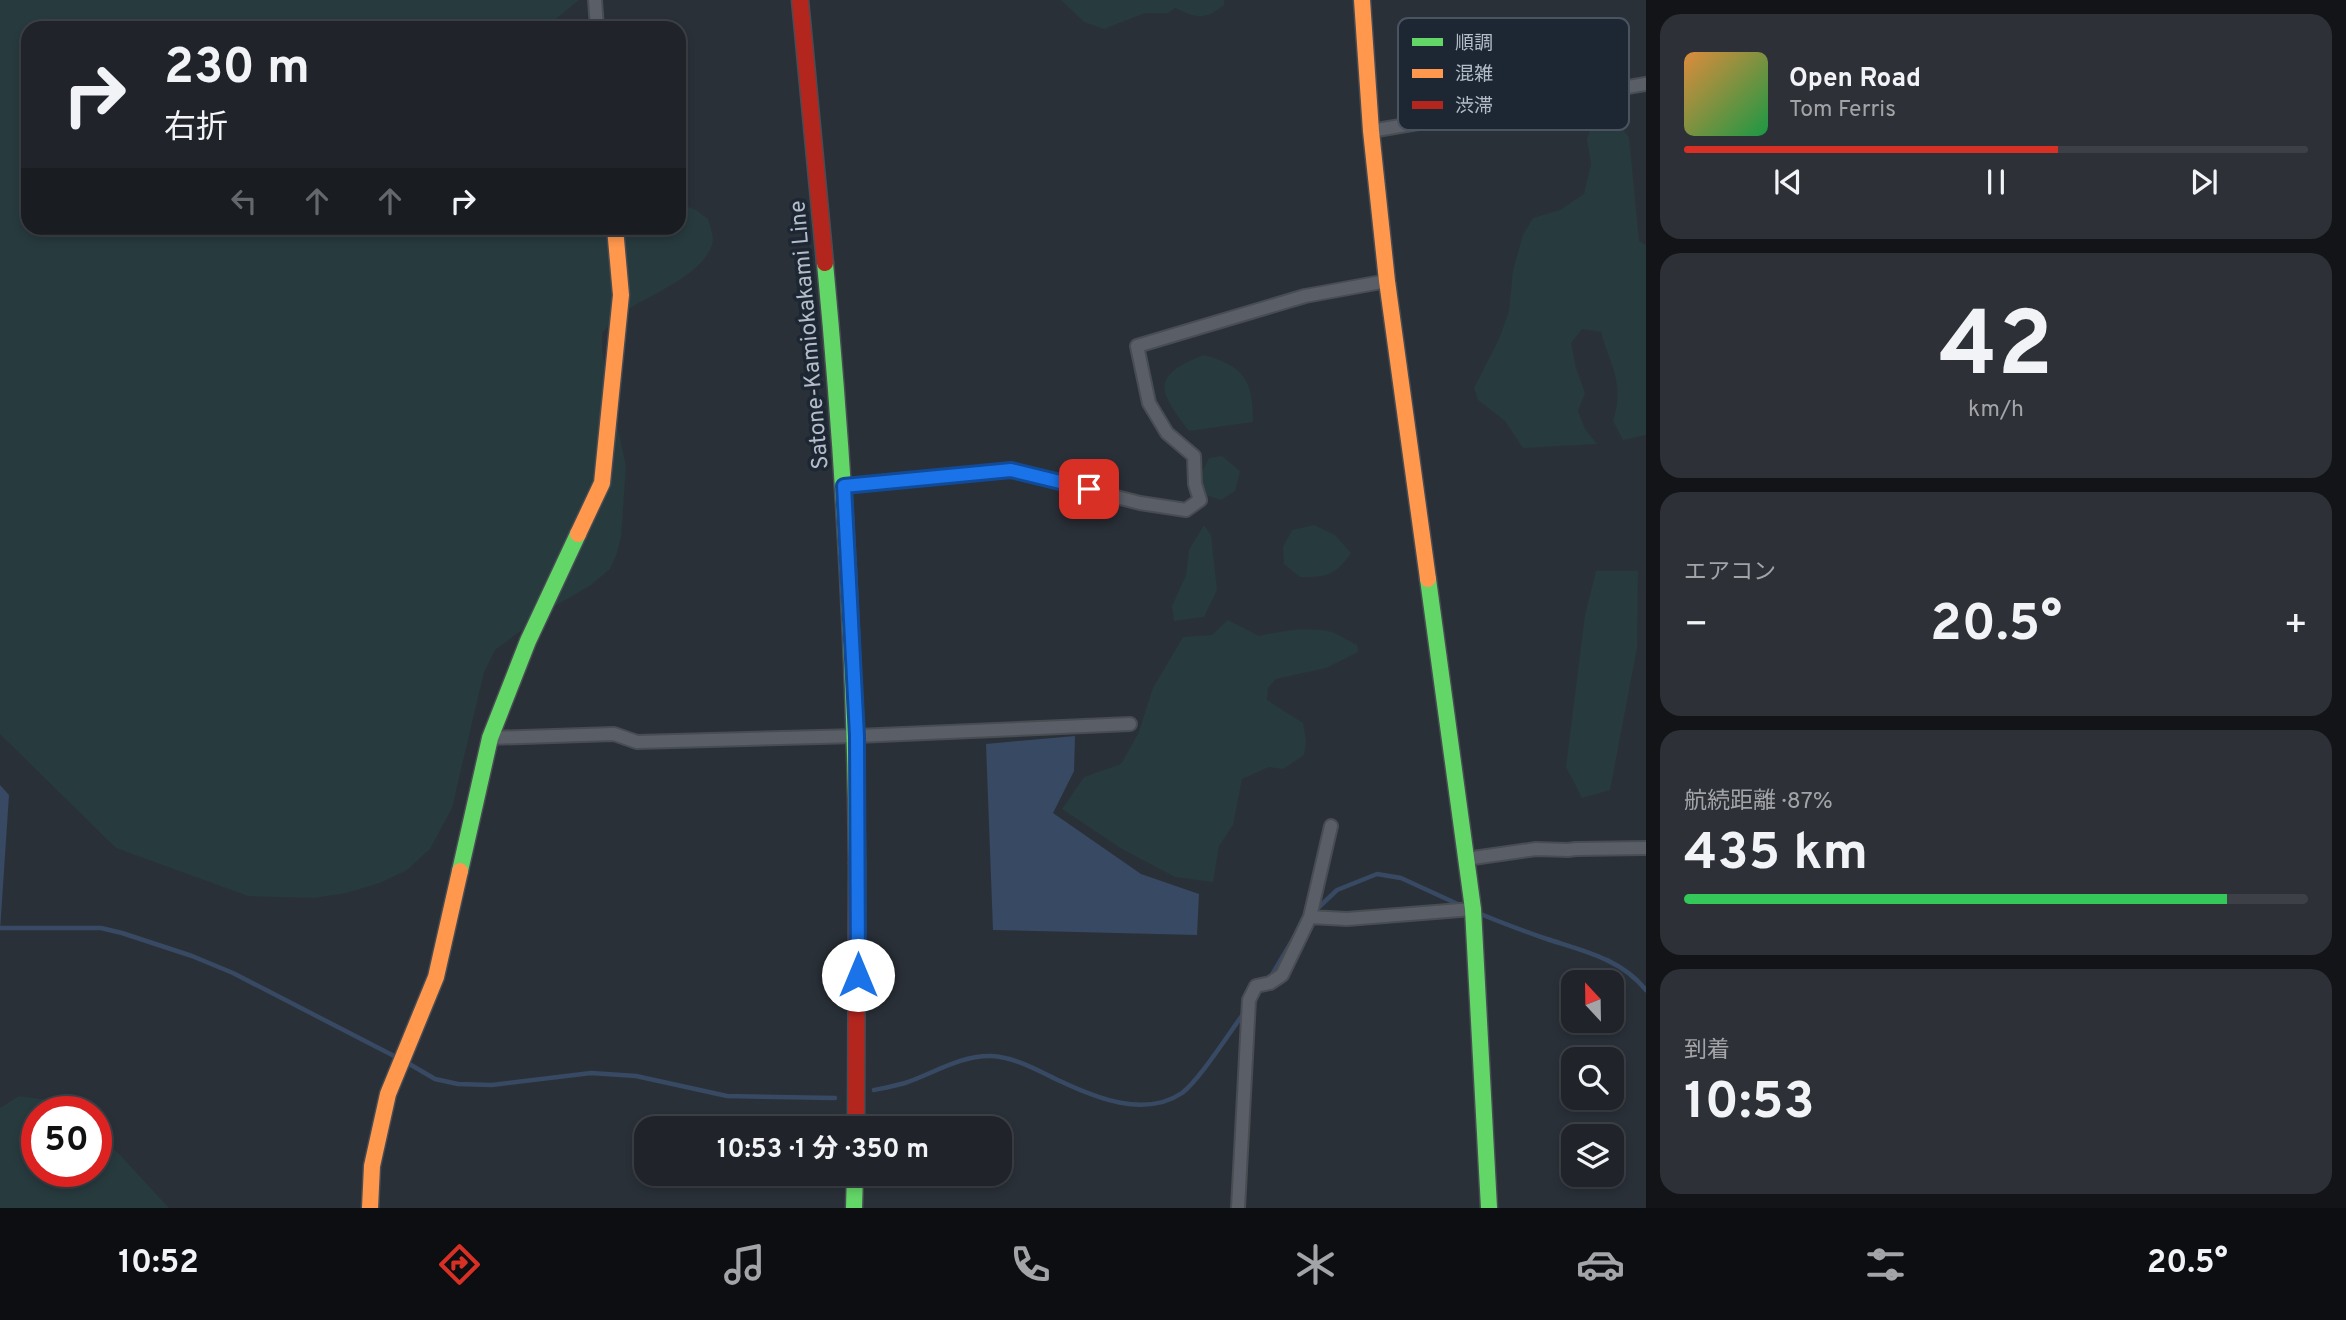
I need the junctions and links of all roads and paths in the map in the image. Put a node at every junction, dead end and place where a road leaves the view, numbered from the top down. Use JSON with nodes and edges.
{"nodes":[{"id":1,"x":595,"y":0,"type":"edge"},
{"id":2,"x":800,"y":0,"type":"edge"},
{"id":3,"x":1362,"y":0,"type":"edge"},
{"id":4,"x":596,"y":21,"type":"edge"},
{"id":5,"x":1398,"y":126,"type":"edge"},
{"id":6,"x":1371,"y":131,"type":"junction"},
{"id":7,"x":616,"y":235,"type":"edge"},
{"id":8,"x":1387,"y":281,"type":"junction"},
{"id":9,"x":844,"y":486,"type":"junction"},
{"id":10,"x":1130,"y":723,"type":"dead end"},
{"id":11,"x":857,"y":736,"type":"junction"},
{"id":12,"x":490,"y":738,"type":"junction"},
{"id":13,"x":1331,"y":826,"type":"dead end"},
{"id":14,"x":1646,"y":848,"type":"edge"},
{"id":15,"x":1466,"y":859,"type":"junction"},
{"id":16,"x":1473,"y":909,"type":"junction"},
{"id":17,"x":1310,"y":917,"type":"junction"},
{"id":18,"x":856,"y":1116,"type":"edge"},
{"id":19,"x":854,"y":1186,"type":"edge"},
{"id":20,"x":370,"y":1208,"type":"edge"},
{"id":21,"x":853,"y":1208,"type":"edge"},
{"id":22,"x":1238,"y":1208,"type":"edge"},
{"id":23,"x":1489,"y":1208,"type":"edge"}],
"edges":[{"from":1,"to":4,"type":"street"},
{"from":2,"to":9,"type":"street","name":"Satone-Kamiokakami Line"},
{"from":3,"to":6,"type":"street"},
{"from":5,"to":6,"type":"street"},
{"from":6,"to":8,"type":"street"},
{"from":7,"to":12,"type":"street"},
{"from":8,"to":9,"type":"street"},
{"from":8,"to":15,"type":"street"},
{"from":9,"to":11,"type":"street","name":"Satone-Kamiokakami Line"},
{"from":10,"to":11,"type":"street"},
{"from":11,"to":12,"type":"street"},
{"from":11,"to":18,"type":"street","name":"Satone-Kamiokakami Line"},
{"from":12,"to":20,"type":"street"},
{"from":13,"to":17,"type":"street"},
{"from":14,"to":15,"type":"street"},
{"from":15,"to":16,"type":"street"},
{"from":16,"to":17,"type":"street"},
{"from":16,"to":23,"type":"street"},
{"from":17,"to":22,"type":"street"},
{"from":19,"to":21,"type":"street"}]}
